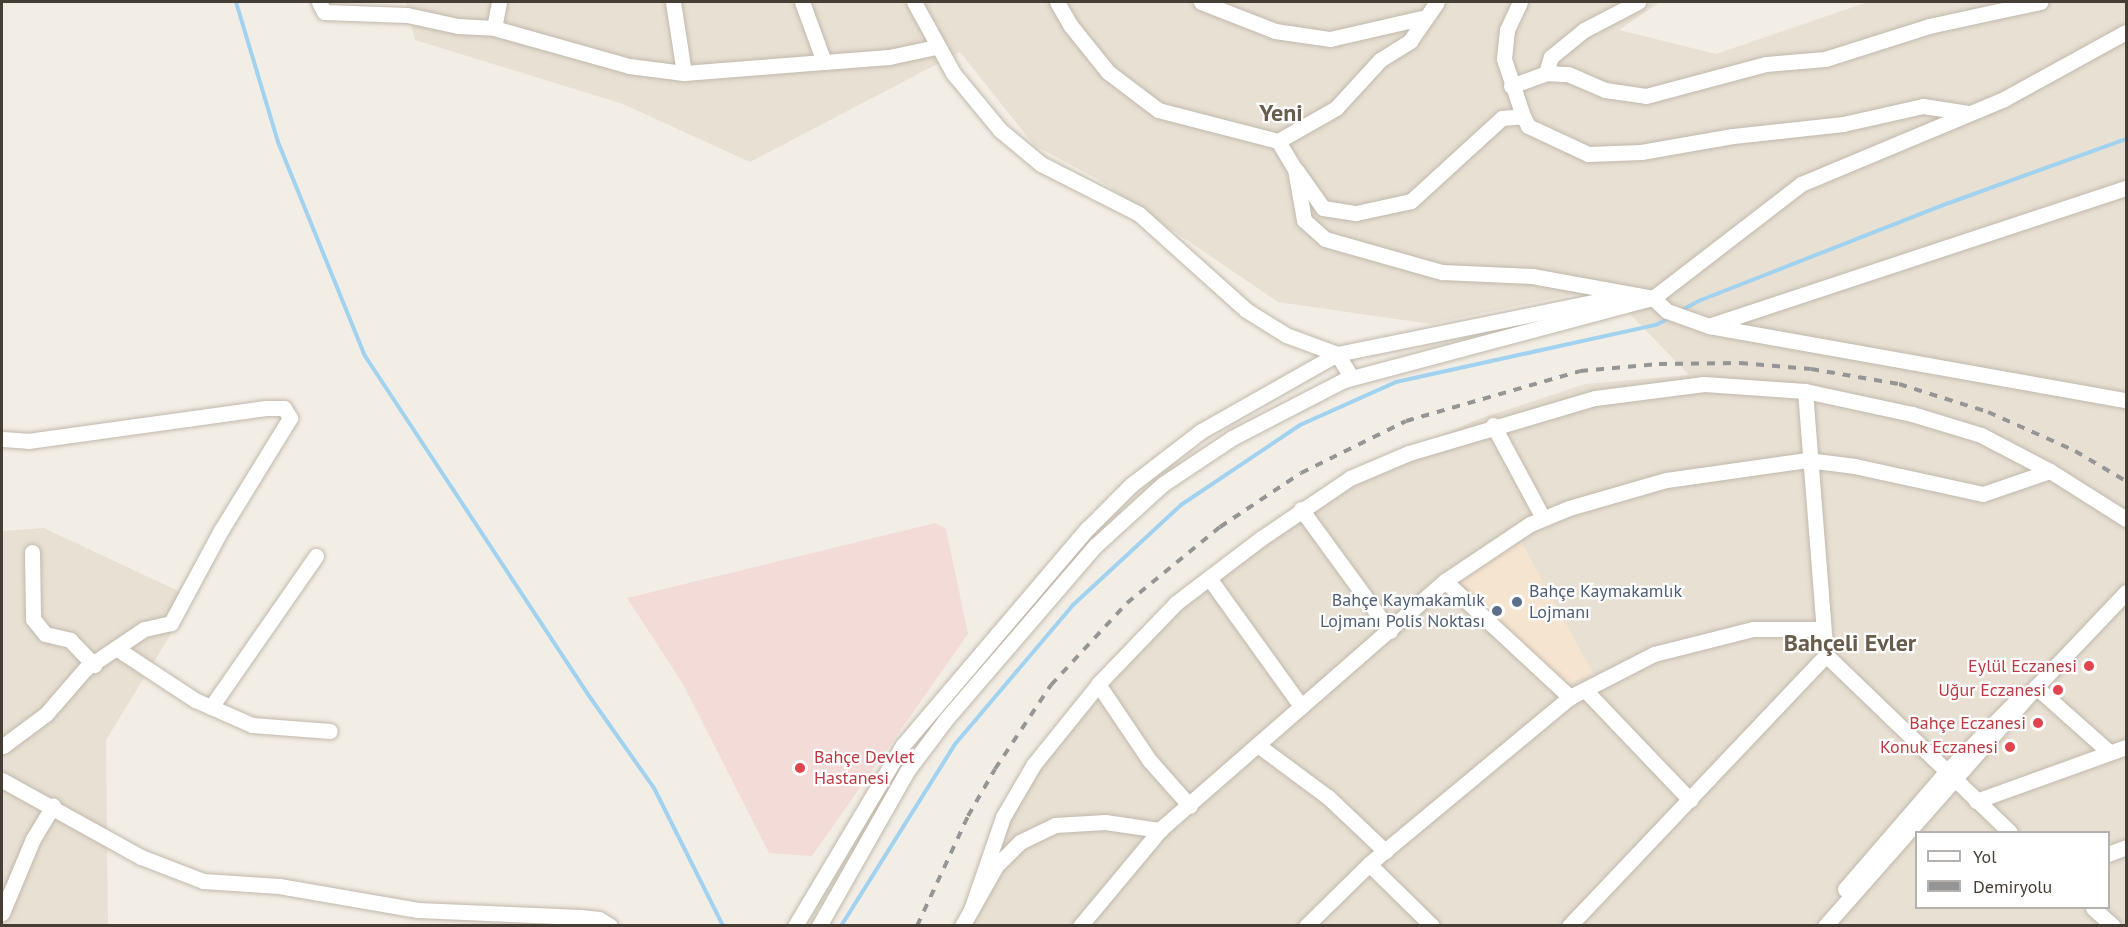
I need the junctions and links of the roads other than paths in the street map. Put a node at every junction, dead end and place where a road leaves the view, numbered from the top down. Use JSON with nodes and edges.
{"nodes":[{"id":1,"x":319,"y":2,"type":"edge"},
{"id":2,"x":499,"y":2,"type":"edge"},
{"id":3,"x":673,"y":2,"type":"edge"},
{"id":4,"x":802,"y":2,"type":"edge"},
{"id":5,"x":914,"y":2,"type":"edge"},
{"id":6,"x":1057,"y":2,"type":"edge"},
{"id":7,"x":1201,"y":2,"type":"edge"},
{"id":8,"x":1437,"y":2,"type":"edge"},
{"id":9,"x":1520,"y":2,"type":"edge"},
{"id":10,"x":1638,"y":2,"type":"edge"},
{"id":11,"x":2040,"y":2,"type":"edge"},
{"id":12,"x":1422,"y":18,"type":"junction"},
{"id":13,"x":494,"y":28,"type":"junction"},
{"id":14,"x":2127,"y":32,"type":"edge"},
{"id":15,"x":936,"y":47,"type":"junction"},
{"id":16,"x":824,"y":62,"type":"junction"},
{"id":17,"x":684,"y":73,"type":"junction"},
{"id":18,"x":1545,"y":73,"type":"junction"},
{"id":19,"x":1510,"y":86,"type":"junction"},
{"id":20,"x":1969,"y":113,"type":"junction"},
{"id":21,"x":1523,"y":116,"type":"junction"},
{"id":22,"x":1278,"y":141,"type":"junction"},
{"id":23,"x":1295,"y":169,"type":"junction"},
{"id":24,"x":2127,"y":188,"type":"edge"},
{"id":25,"x":1653,"y":298,"type":"junction"},
{"id":26,"x":1704,"y":325,"type":"junction"},
{"id":27,"x":1337,"y":354,"type":"junction"},
{"id":28,"x":1352,"y":378,"type":"junction"},
{"id":29,"x":1805,"y":391,"type":"junction"},
{"id":30,"x":2127,"y":400,"type":"edge"},
{"id":31,"x":1493,"y":425,"type":"junction"},
{"id":32,"x":2,"y":439,"type":"edge"},
{"id":33,"x":1807,"y":460,"type":"junction"},
{"id":34,"x":2050,"y":471,"type":"junction"},
{"id":35,"x":1301,"y":509,"type":"junction"},
{"id":36,"x":1543,"y":518,"type":"junction"},
{"id":37,"x":2127,"y":519,"type":"edge"},
{"id":38,"x":32,"y":552,"type":"dead end"},
{"id":39,"x":316,"y":556,"type":"dead end"},
{"id":40,"x":1209,"y":578,"type":"junction"},
{"id":41,"x":1445,"y":581,"type":"junction"},
{"id":42,"x":2127,"y":592,"type":"edge"},
{"id":43,"x":1822,"y":628,"type":"junction"},
{"id":44,"x":1390,"y":631,"type":"junction"},
{"id":45,"x":116,"y":648,"type":"junction"},
{"id":46,"x":1826,"y":655,"type":"junction"},
{"id":47,"x":94,"y":665,"type":"junction"},
{"id":48,"x":1098,"y":684,"type":"junction"},
{"id":49,"x":2036,"y":687,"type":"junction"},
{"id":50,"x":1585,"y":690,"type":"junction"},
{"id":51,"x":1570,"y":697,"type":"junction"},
{"id":52,"x":1301,"y":706,"type":"junction"},
{"id":53,"x":211,"y":707,"type":"junction"},
{"id":54,"x":330,"y":731,"type":"dead end"},
{"id":55,"x":3,"y":746,"type":"dead end"},
{"id":56,"x":1259,"y":746,"type":"junction"},
{"id":57,"x":2127,"y":747,"type":"edge"},
{"id":58,"x":2109,"y":752,"type":"junction"},
{"id":59,"x":1950,"y":777,"type":"junction"},
{"id":60,"x":2,"y":780,"type":"edge"},
{"id":61,"x":1690,"y":800,"type":"junction"},
{"id":62,"x":1976,"y":801,"type":"junction"},
{"id":63,"x":54,"y":806,"type":"junction"},
{"id":64,"x":1190,"y":806,"type":"junction"},
{"id":65,"x":1160,"y":830,"type":"junction"},
{"id":66,"x":2009,"y":831,"type":"edge"},
{"id":67,"x":2127,"y":848,"type":"edge"},
{"id":68,"x":1385,"y":850,"type":"junction"},
{"id":69,"x":2110,"y":854,"type":"edge"},
{"id":70,"x":1369,"y":864,"type":"junction"},
{"id":71,"x":5,"y":890,"type":"edge"},
{"id":72,"x":2093,"y":909,"type":"edge"},
{"id":73,"x":971,"y":910,"type":"junction"},
{"id":74,"x":2,"y":913,"type":"edge"},
{"id":75,"x":610,"y":926,"type":"edge"},
{"id":76,"x":795,"y":926,"type":"edge"},
{"id":77,"x":819,"y":926,"type":"edge"},
{"id":78,"x":962,"y":926,"type":"edge"},
{"id":79,"x":1080,"y":926,"type":"edge"},
{"id":80,"x":1306,"y":926,"type":"edge"},
{"id":81,"x":1432,"y":926,"type":"edge"},
{"id":82,"x":1569,"y":926,"type":"edge"},
{"id":83,"x":1814,"y":926,"type":"edge"},
{"id":84,"x":1825,"y":926,"type":"edge"},
{"id":85,"x":2113,"y":926,"type":"edge"}],
"edges":[{"from":1,"to":13,"type":"street"},
{"from":2,"to":13,"type":"street"},
{"from":3,"to":17,"type":"street"},
{"from":4,"to":16,"type":"street"},
{"from":5,"to":15,"type":"street"},
{"from":6,"to":22,"type":"street"},
{"from":7,"to":12,"type":"street"},
{"from":8,"to":12,"type":"street"},
{"from":9,"to":19,"type":"street"},
{"from":10,"to":18,"type":"street"},
{"from":11,"to":18,"type":"street"},
{"from":12,"to":22,"type":"street"},
{"from":13,"to":17,"type":"street"},
{"from":14,"to":20,"type":"street"},
{"from":15,"to":16,"type":"street"},
{"from":15,"to":27,"type":"street"},
{"from":16,"to":17,"type":"street"},
{"from":18,"to":19,"type":"street"},
{"from":19,"to":21,"type":"street"},
{"from":20,"to":21,"type":"street"},
{"from":20,"to":25,"type":"street"},
{"from":21,"to":23,"type":"street"},
{"from":22,"to":23,"type":"street"},
{"from":23,"to":25,"type":"street"},
{"from":24,"to":26,"type":"street"},
{"from":25,"to":26,"type":"street"},
{"from":25,"to":27,"type":"street"},
{"from":25,"to":28,"type":"street"},
{"from":26,"to":30,"type":"street"},
{"from":27,"to":28,"type":"street"},
{"from":27,"to":76,"type":"street"},
{"from":28,"to":77,"type":"street"},
{"from":29,"to":31,"type":"street"},
{"from":29,"to":33,"type":"street"},
{"from":29,"to":34,"type":"street"},
{"from":31,"to":35,"type":"street"},
{"from":31,"to":36,"type":"street"},
{"from":32,"to":45,"type":"street"},
{"from":33,"to":34,"type":"street"},
{"from":33,"to":36,"type":"street"},
{"from":33,"to":43,"type":"street"},
{"from":34,"to":37,"type":"street"},
{"from":35,"to":40,"type":"street"},
{"from":35,"to":44,"type":"street"},
{"from":36,"to":41,"type":"street"},
{"from":38,"to":47,"type":"street"},
{"from":39,"to":53,"type":"street"},
{"from":40,"to":48,"type":"street"},
{"from":40,"to":52,"type":"street"},
{"from":41,"to":44,"type":"street"},
{"from":41,"to":51,"type":"street"},
{"from":42,"to":49,"type":"street"},
{"from":43,"to":46,"type":"street"},
{"from":43,"to":50,"type":"street"},
{"from":44,"to":52,"type":"street"},
{"from":45,"to":47,"type":"street"},
{"from":45,"to":53,"type":"street"},
{"from":46,"to":59,"type":"street"},
{"from":46,"to":61,"type":"street"},
{"from":47,"to":55,"type":"street"},
{"from":48,"to":64,"type":"street"},
{"from":48,"to":73,"type":"street"},
{"from":49,"to":58,"type":"street"},
{"from":49,"to":59,"type":"street"},
{"from":50,"to":51,"type":"street"},
{"from":50,"to":61,"type":"street"},
{"from":51,"to":68,"type":"street"},
{"from":52,"to":56,"type":"street"},
{"from":53,"to":54,"type":"street"},
{"from":56,"to":64,"type":"street"},
{"from":56,"to":68,"type":"street"},
{"from":57,"to":58,"type":"street"},
{"from":58,"to":62,"type":"street"},
{"from":59,"to":62,"type":"street"},
{"from":59,"to":83,"type":"street"},
{"from":59,"to":84,"type":"street"},
{"from":60,"to":63,"type":"street"},
{"from":61,"to":82,"type":"street"},
{"from":62,"to":66,"type":"street"},
{"from":63,"to":71,"type":"street"},
{"from":63,"to":75,"type":"street"},
{"from":64,"to":65,"type":"street"},
{"from":65,"to":73,"type":"street"},
{"from":65,"to":79,"type":"street"},
{"from":67,"to":69,"type":"street"},
{"from":68,"to":70,"type":"street"},
{"from":70,"to":80,"type":"street"},
{"from":70,"to":81,"type":"street"},
{"from":71,"to":74,"type":"street"},
{"from":72,"to":85,"type":"street"},
{"from":73,"to":78,"type":"street"}]}
